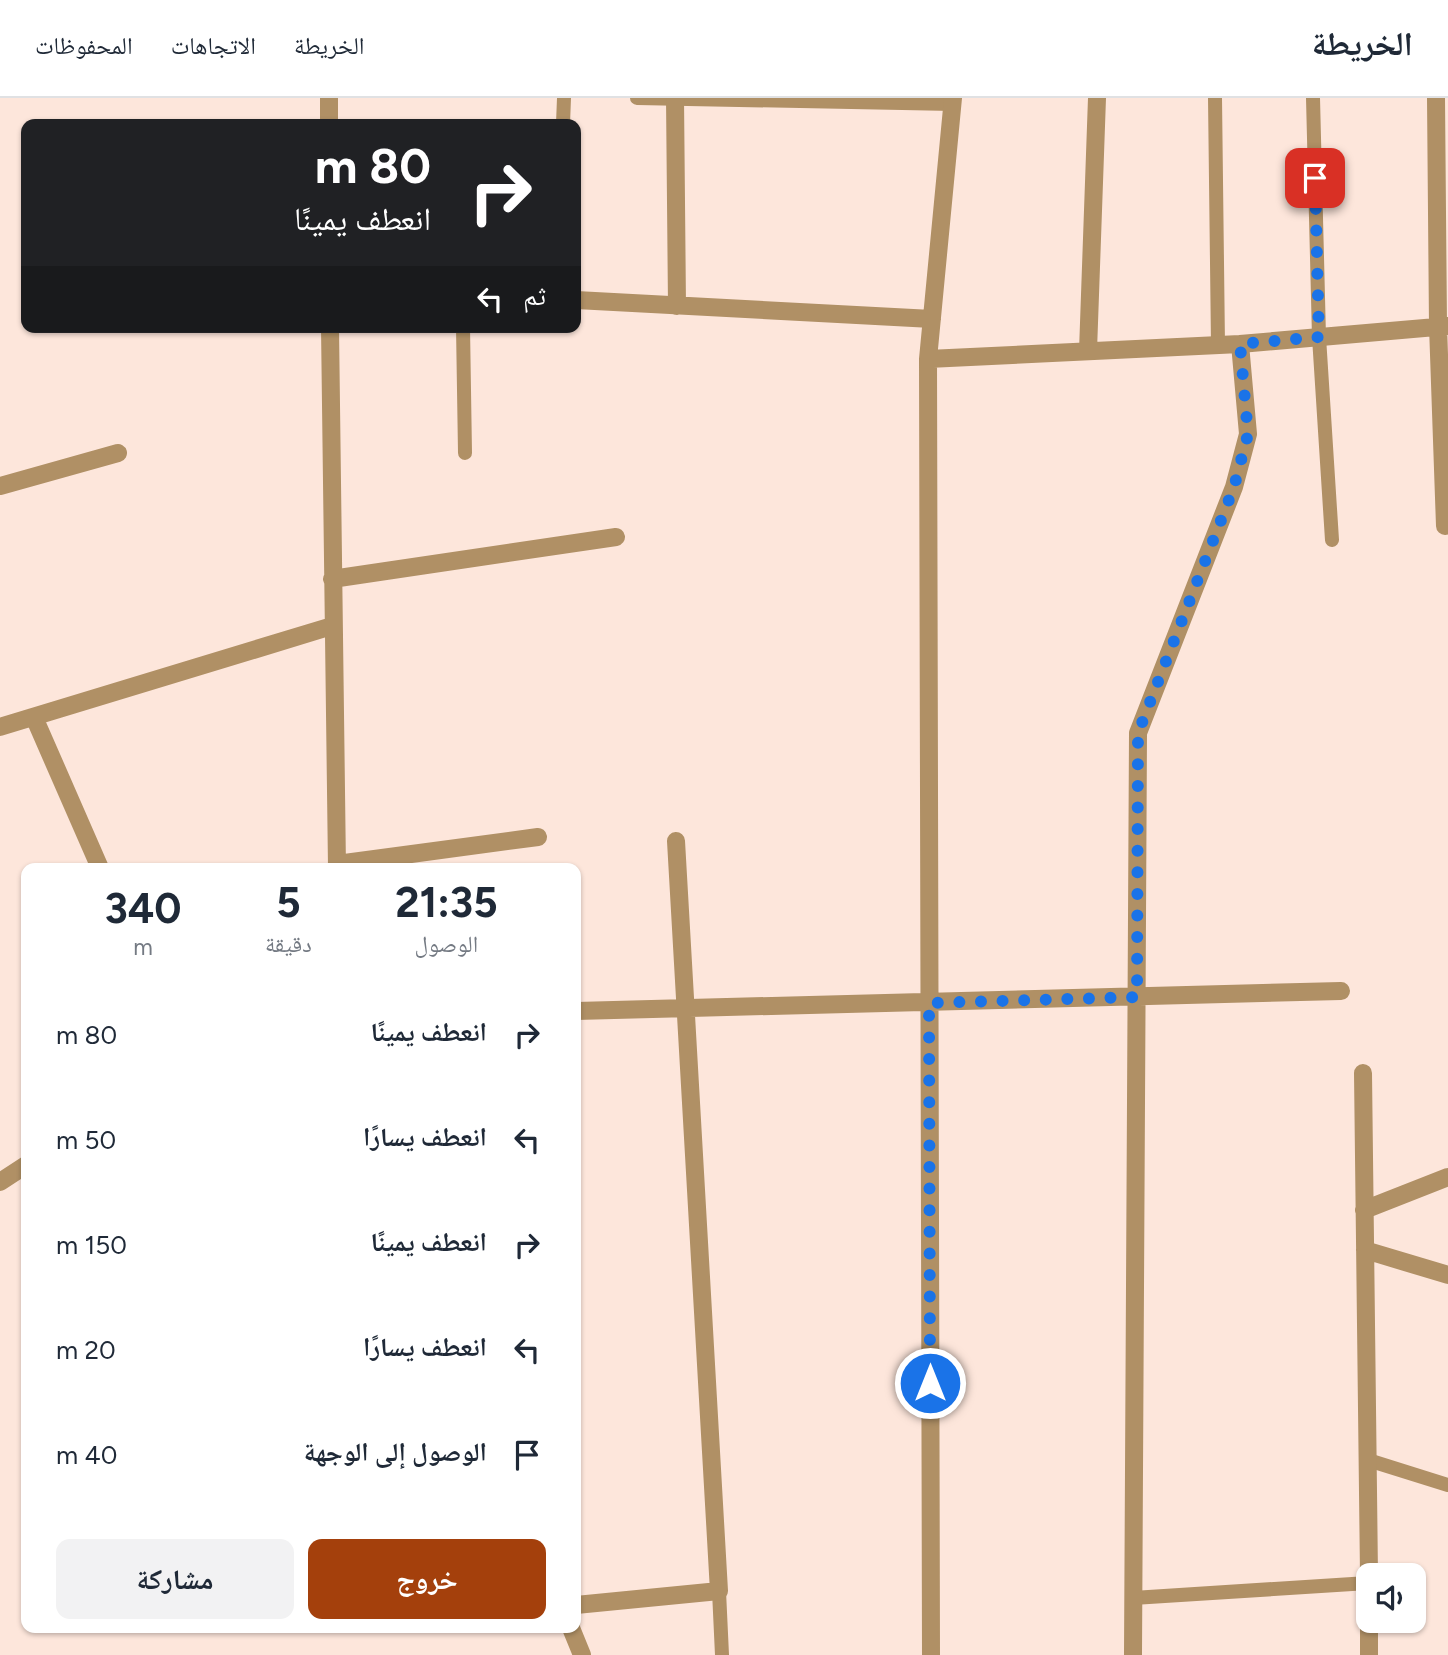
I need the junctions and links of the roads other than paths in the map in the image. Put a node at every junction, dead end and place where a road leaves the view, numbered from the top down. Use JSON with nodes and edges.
{"nodes":[{"id":1,"x":329,"y":98,"type":"edge"},
{"id":2,"x":564,"y":98,"type":"edge"},
{"id":3,"x":636,"y":98,"type":"edge"},
{"id":4,"x":1097,"y":98,"type":"edge"},
{"id":5,"x":1215,"y":98,"type":"edge"},
{"id":6,"x":1313,"y":98,"type":"edge"},
{"id":7,"x":1436,"y":98,"type":"edge"},
{"id":8,"x":675,"y":99,"type":"edge"},
{"id":9,"x":953,"y":101,"type":"edge"},
{"id":10,"x":329,"y":119,"type":"edge"},
{"id":11,"x":563,"y":119,"type":"edge"},
{"id":12,"x":581,"y":300,"type":"edge"},
{"id":13,"x":677,"y":306,"type":"junction"},
{"id":14,"x":932,"y":319,"type":"junction"},
{"id":15,"x":1443,"y":326,"type":"edge"},
{"id":16,"x":330,"y":333,"type":"edge"},
{"id":17,"x":463,"y":333,"type":"edge"},
{"id":18,"x":1319,"y":337,"type":"junction"},
{"id":19,"x":1240,"y":344,"type":"junction"},
{"id":20,"x":1218,"y":345,"type":"junction"},
{"id":21,"x":1088,"y":351,"type":"junction"},
{"id":22,"x":928,"y":359,"type":"junction"},
{"id":23,"x":118,"y":453,"type":"dead end"},
{"id":24,"x":465,"y":453,"type":"dead end"},
{"id":25,"x":0,"y":486,"type":"edge"},
{"id":26,"x":1445,"y":526,"type":"dead end"},
{"id":27,"x":615,"y":537,"type":"dead end"},
{"id":28,"x":1332,"y":540,"type":"dead end"},
{"id":29,"x":331,"y":579,"type":"junction"},
{"id":30,"x":332,"y":626,"type":"junction"},
{"id":31,"x":34,"y":717,"type":"junction"},
{"id":32,"x":0,"y":727,"type":"edge"},
{"id":33,"x":538,"y":837,"type":"dead end"},
{"id":34,"x":676,"y":841,"type":"dead end"},
{"id":35,"x":98,"y":863,"type":"edge"},
{"id":36,"x":337,"y":863,"type":"edge"},
{"id":37,"x":358,"y":863,"type":"edge"},
{"id":38,"x":1342,"y":991,"type":"dead end"},
{"id":39,"x":1137,"y":997,"type":"junction"},
{"id":40,"x":929,"y":1003,"type":"junction"},
{"id":41,"x":685,"y":1009,"type":"junction"},
{"id":42,"x":581,"y":1011,"type":"edge"},
{"id":43,"x":1363,"y":1073,"type":"dead end"},
{"id":44,"x":21,"y":1169,"type":"edge"},
{"id":45,"x":1448,"y":1177,"type":"edge"},
{"id":46,"x":0,"y":1182,"type":"edge"},
{"id":47,"x":1364,"y":1210,"type":"junction"},
{"id":48,"x":1365,"y":1250,"type":"junction"},
{"id":49,"x":1448,"y":1275,"type":"edge"},
{"id":50,"x":1368,"y":1460,"type":"junction"},
{"id":51,"x":1448,"y":1485,"type":"edge"},
{"id":52,"x":1369,"y":1563,"type":"edge"},
{"id":53,"x":1356,"y":1584,"type":"edge"},
{"id":54,"x":719,"y":1591,"type":"junction"},
{"id":55,"x":1133,"y":1598,"type":"junction"},
{"id":56,"x":581,"y":1605,"type":"edge"},
{"id":57,"x":573,"y":1633,"type":"edge"},
{"id":58,"x":1369,"y":1633,"type":"edge"},
{"id":59,"x":582,"y":1655,"type":"edge"},
{"id":60,"x":722,"y":1655,"type":"edge"},
{"id":61,"x":931,"y":1655,"type":"edge"},
{"id":62,"x":1133,"y":1655,"type":"edge"},
{"id":63,"x":1369,"y":1655,"type":"edge"}],
"edges":[{"from":1,"to":10,"type":"street"},
{"from":2,"to":11,"type":"lane"},
{"from":3,"to":8,"type":"lane"},
{"from":4,"to":21,"type":"street"},
{"from":5,"to":20,"type":"lane"},
{"from":6,"to":18,"type":"lane"},
{"from":7,"to":15,"type":"street"},
{"from":8,"to":9,"type":"lane"},
{"from":8,"to":13,"type":"street"},
{"from":9,"to":14,"type":"street"},
{"from":12,"to":13,"type":"street"},
{"from":13,"to":14,"type":"street"},
{"from":14,"to":22,"type":"street"},
{"from":15,"to":18,"type":"street"},
{"from":15,"to":26,"type":"street"},
{"from":16,"to":29,"type":"street"},
{"from":17,"to":24,"type":"lane"},
{"from":18,"to":19,"type":"street"},
{"from":18,"to":28,"type":"lane"},
{"from":19,"to":20,"type":"street"},
{"from":19,"to":39,"type":"street"},
{"from":20,"to":21,"type":"street"},
{"from":21,"to":22,"type":"street"},
{"from":22,"to":40,"type":"street"},
{"from":23,"to":25,"type":"street"},
{"from":27,"to":29,"type":"street"},
{"from":29,"to":30,"type":"street"},
{"from":30,"to":31,"type":"street"},
{"from":30,"to":36,"type":"street"},
{"from":31,"to":32,"type":"street"},
{"from":31,"to":35,"type":"street"},
{"from":33,"to":37,"type":"street"},
{"from":34,"to":41,"type":"street"},
{"from":38,"to":39,"type":"street"},
{"from":39,"to":40,"type":"street"},
{"from":39,"to":55,"type":"street"},
{"from":40,"to":41,"type":"street"},
{"from":40,"to":61,"type":"street"},
{"from":41,"to":42,"type":"street"},
{"from":41,"to":54,"type":"street"},
{"from":43,"to":47,"type":"street"},
{"from":44,"to":46,"type":"street"},
{"from":45,"to":47,"type":"street"},
{"from":47,"to":48,"type":"street"},
{"from":48,"to":49,"type":"street"},
{"from":48,"to":50,"type":"street"},
{"from":50,"to":51,"type":"lane"},
{"from":50,"to":52,"type":"street"},
{"from":53,"to":55,"type":"lane"},
{"from":54,"to":56,"type":"street"},
{"from":54,"to":60,"type":"lane"},
{"from":55,"to":62,"type":"street"},
{"from":57,"to":59,"type":"street"},
{"from":58,"to":63,"type":"street"}]}
